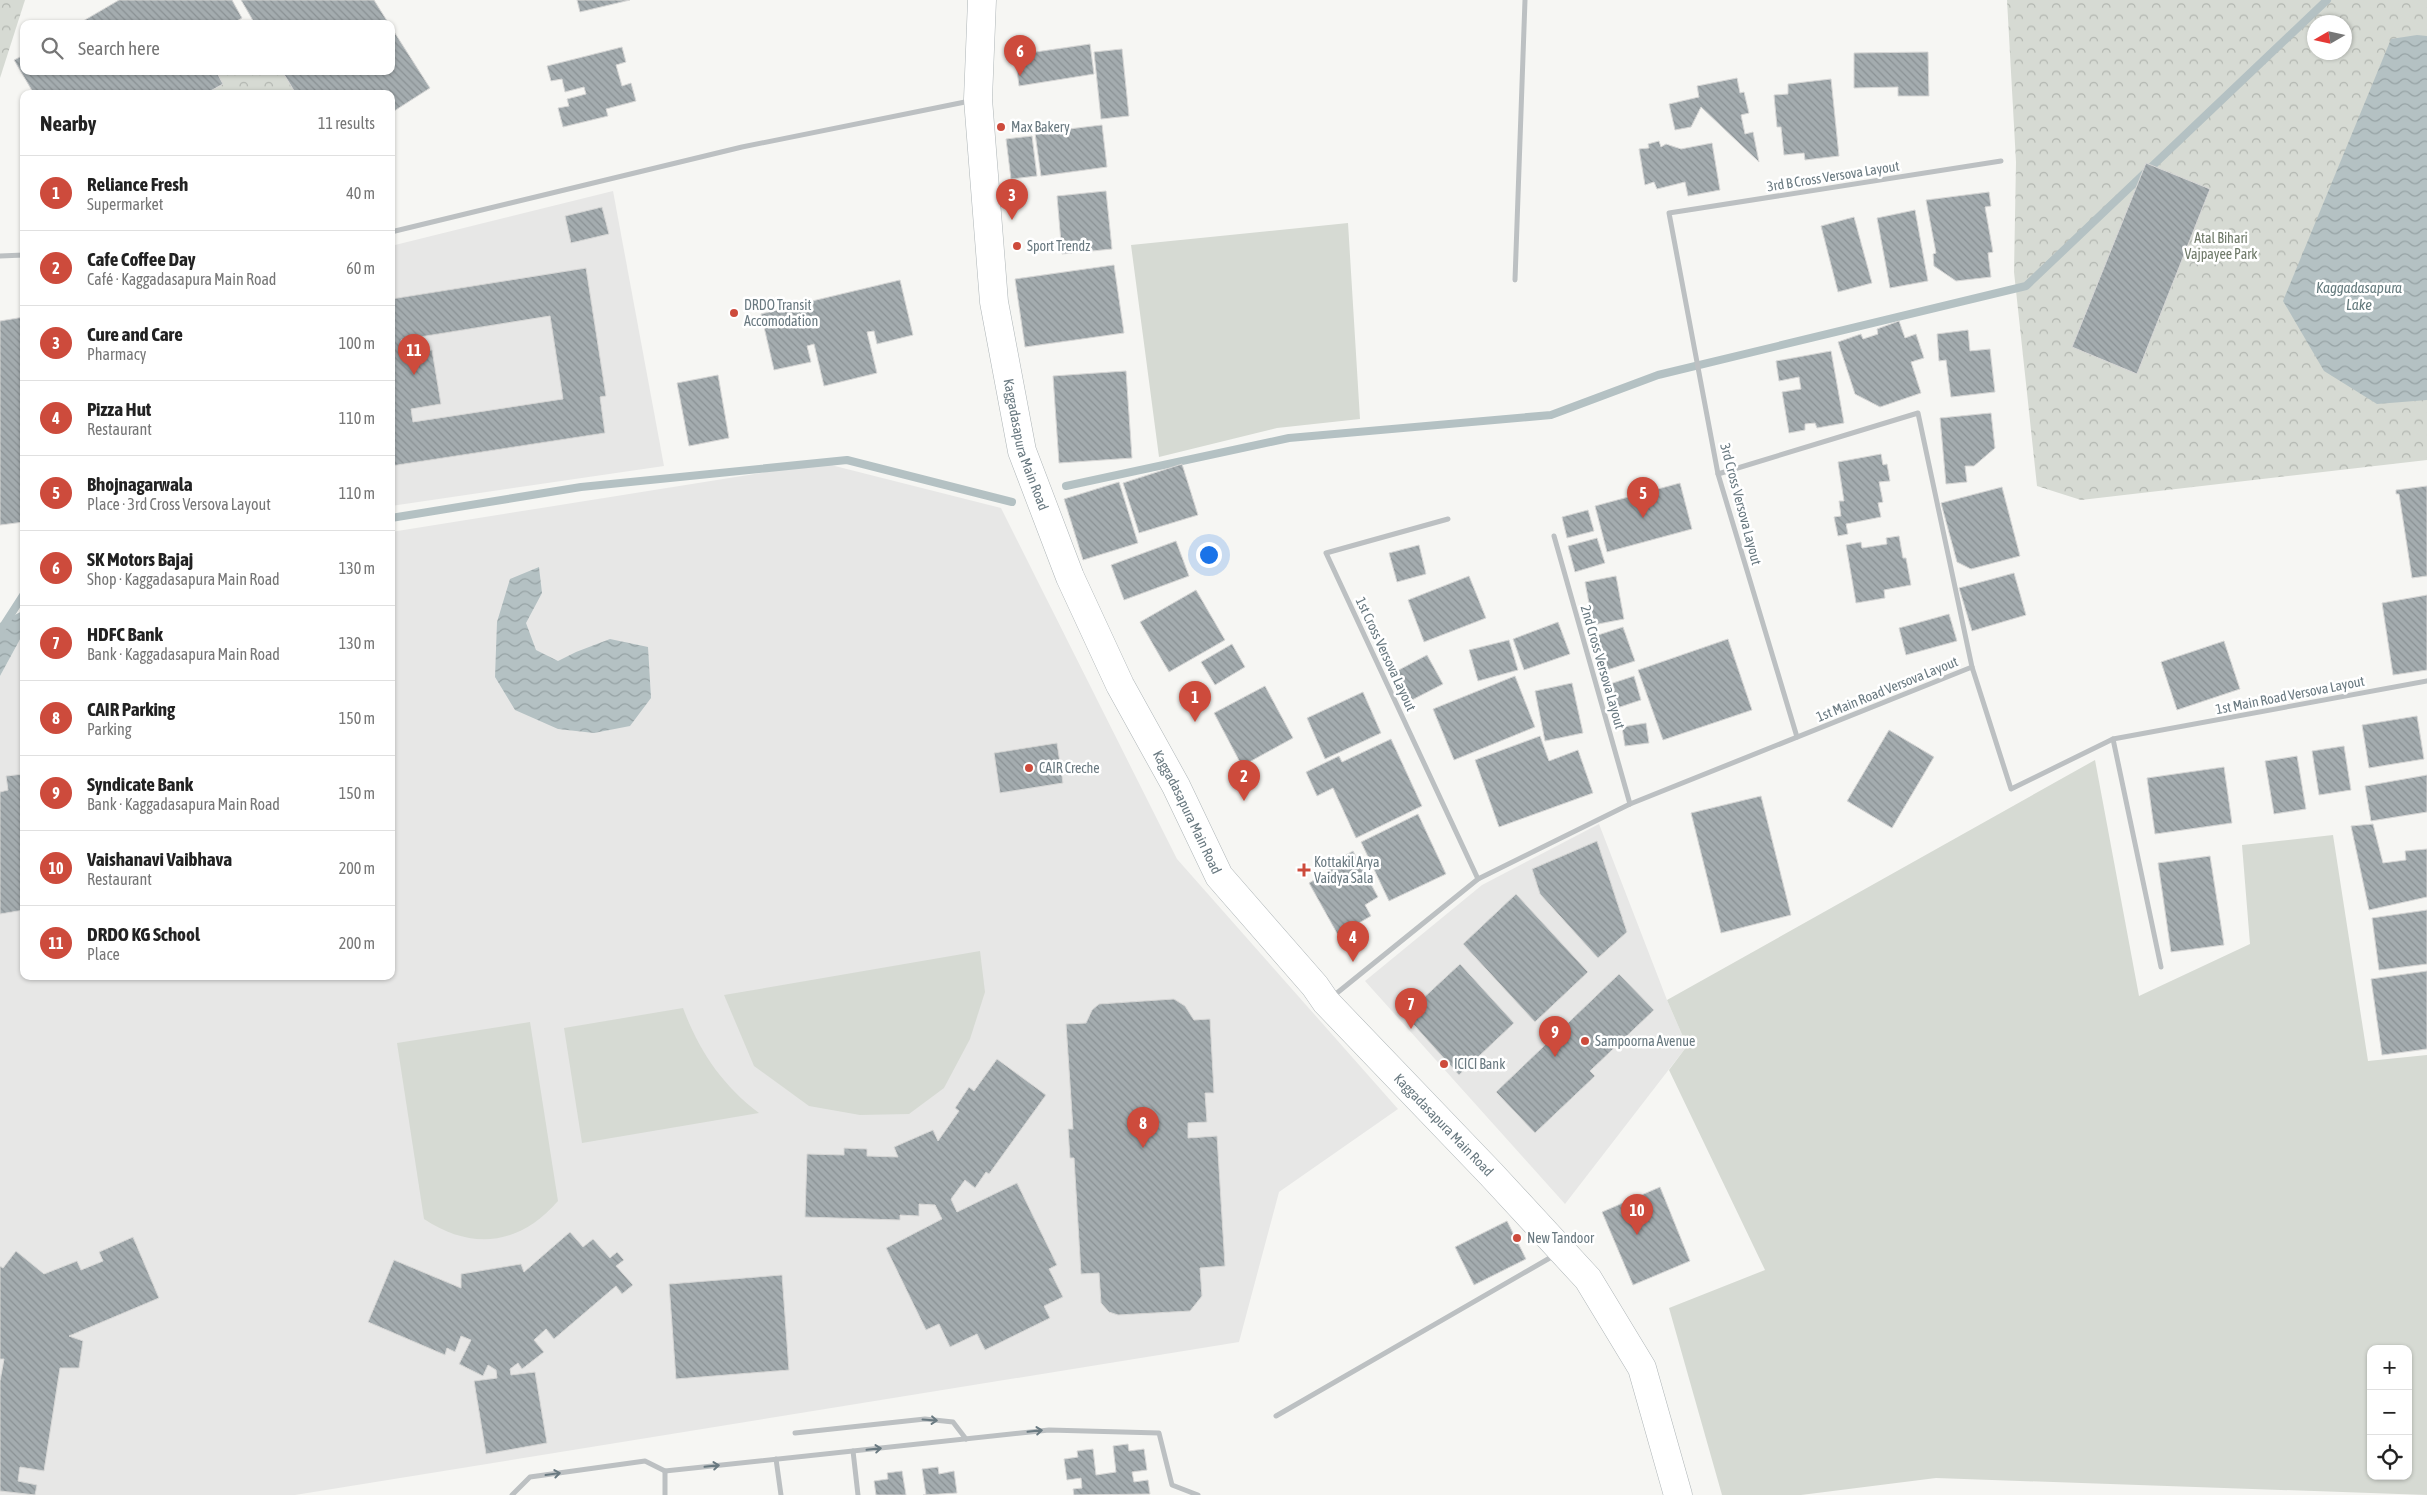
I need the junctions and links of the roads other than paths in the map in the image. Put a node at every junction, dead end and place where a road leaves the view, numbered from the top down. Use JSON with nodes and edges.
{"nodes":[{"id":1,"x":982,"y":0,"type":"edge"},
{"id":2,"x":1525,"y":0,"type":"edge"},
{"id":3,"x":978,"y":99,"type":"junction"},
{"id":4,"x":2001,"y":161,"type":"dead end"},
{"id":5,"x":1669,"y":214,"type":"joint"},
{"id":6,"x":395,"y":231,"type":"edge"},
{"id":7,"x":20,"y":255,"type":"edge"},
{"id":8,"x":0,"y":256,"type":"edge"},
{"id":9,"x":1515,"y":280,"type":"dead end"},
{"id":10,"x":1718,"y":474,"type":"junction"},
{"id":11,"x":1448,"y":519,"type":"dead end"},
{"id":12,"x":1554,"y":536,"type":"dead end"},
{"id":13,"x":1972,"y":667,"type":"junction"},
{"id":14,"x":2427,"y":681,"type":"edge"},
{"id":15,"x":1797,"y":736,"type":"junction"},
{"id":16,"x":2113,"y":739,"type":"junction"},
{"id":17,"x":1630,"y":804,"type":"junction"},
{"id":18,"x":1478,"y":879,"type":"junction"},
{"id":19,"x":2161,"y":967,"type":"dead end"},
{"id":20,"x":1326,"y":1002,"type":"junction"},
{"id":21,"x":1562,"y":1251,"type":"junction"},
{"id":22,"x":1276,"y":1416,"type":"dead end"},
{"id":23,"x":795,"y":1433,"type":"dead end"},
{"id":24,"x":966,"y":1439,"type":"junction"},
{"id":25,"x":853,"y":1451,"type":"junction"},
{"id":26,"x":776,"y":1460,"type":"junction"},
{"id":27,"x":665,"y":1471,"type":"junction"},
{"id":28,"x":512,"y":1495,"type":"edge"},
{"id":29,"x":665,"y":1495,"type":"edge"},
{"id":30,"x":781,"y":1495,"type":"edge"},
{"id":31,"x":858,"y":1495,"type":"edge"},
{"id":32,"x":1198,"y":1495,"type":"edge"},
{"id":33,"x":1678,"y":1495,"type":"edge"}],
"edges":[{"from":1,"to":3,"type":"main road","name":"Kaggadasapura Main Road"},
{"from":2,"to":9,"type":"street"},
{"from":3,"to":6,"type":"street"},
{"from":3,"to":20,"type":"main road","name":"Kaggadasapura Main Road"},
{"from":4,"to":5,"type":"street","name":"3rd B Cross Versova Layout"},
{"from":5,"to":10,"type":"street","name":"3rd Cross Versova Layout"},
{"from":7,"to":8,"type":"street"},
{"from":10,"to":13,"type":"street"},
{"from":10,"to":15,"type":"street","name":"3rd Cross Versova Layout"},
{"from":11,"to":18,"type":"street","name":"1st Cross Versova Layout"},
{"from":12,"to":17,"type":"street","name":"2nd Cross Versova Layout"},
{"from":13,"to":15,"type":"street","name":"1st Main Road Versova Layout"},
{"from":13,"to":16,"type":"street","name":"1st Main Road Versova Layout"},
{"from":14,"to":16,"type":"street","name":"1st Main Road Versova Layout"},
{"from":15,"to":17,"type":"street","name":"1st Main Road Versova Layout"},
{"from":16,"to":19,"type":"street"},
{"from":17,"to":18,"type":"street","name":"1st Main Road Versova Layout"},
{"from":18,"to":20,"type":"street","name":"1st Main Road Versova Layout"},
{"from":20,"to":21,"type":"main road","name":"Kaggadasapura Main Road"},
{"from":21,"to":22,"type":"street"},
{"from":21,"to":33,"type":"main road","name":"Kaggadasapura Main Road"},
{"from":23,"to":24,"type":"street","one_way":true},
{"from":25,"to":24,"type":"street","one_way":true},
{"from":24,"to":32,"type":"street","one_way":true},
{"from":25,"to":26,"type":"street"},
{"from":25,"to":31,"type":"street"},
{"from":27,"to":26,"type":"street","one_way":true},
{"from":26,"to":30,"type":"street"},
{"from":28,"to":27,"type":"street","one_way":true},
{"from":27,"to":29,"type":"street"}]}
